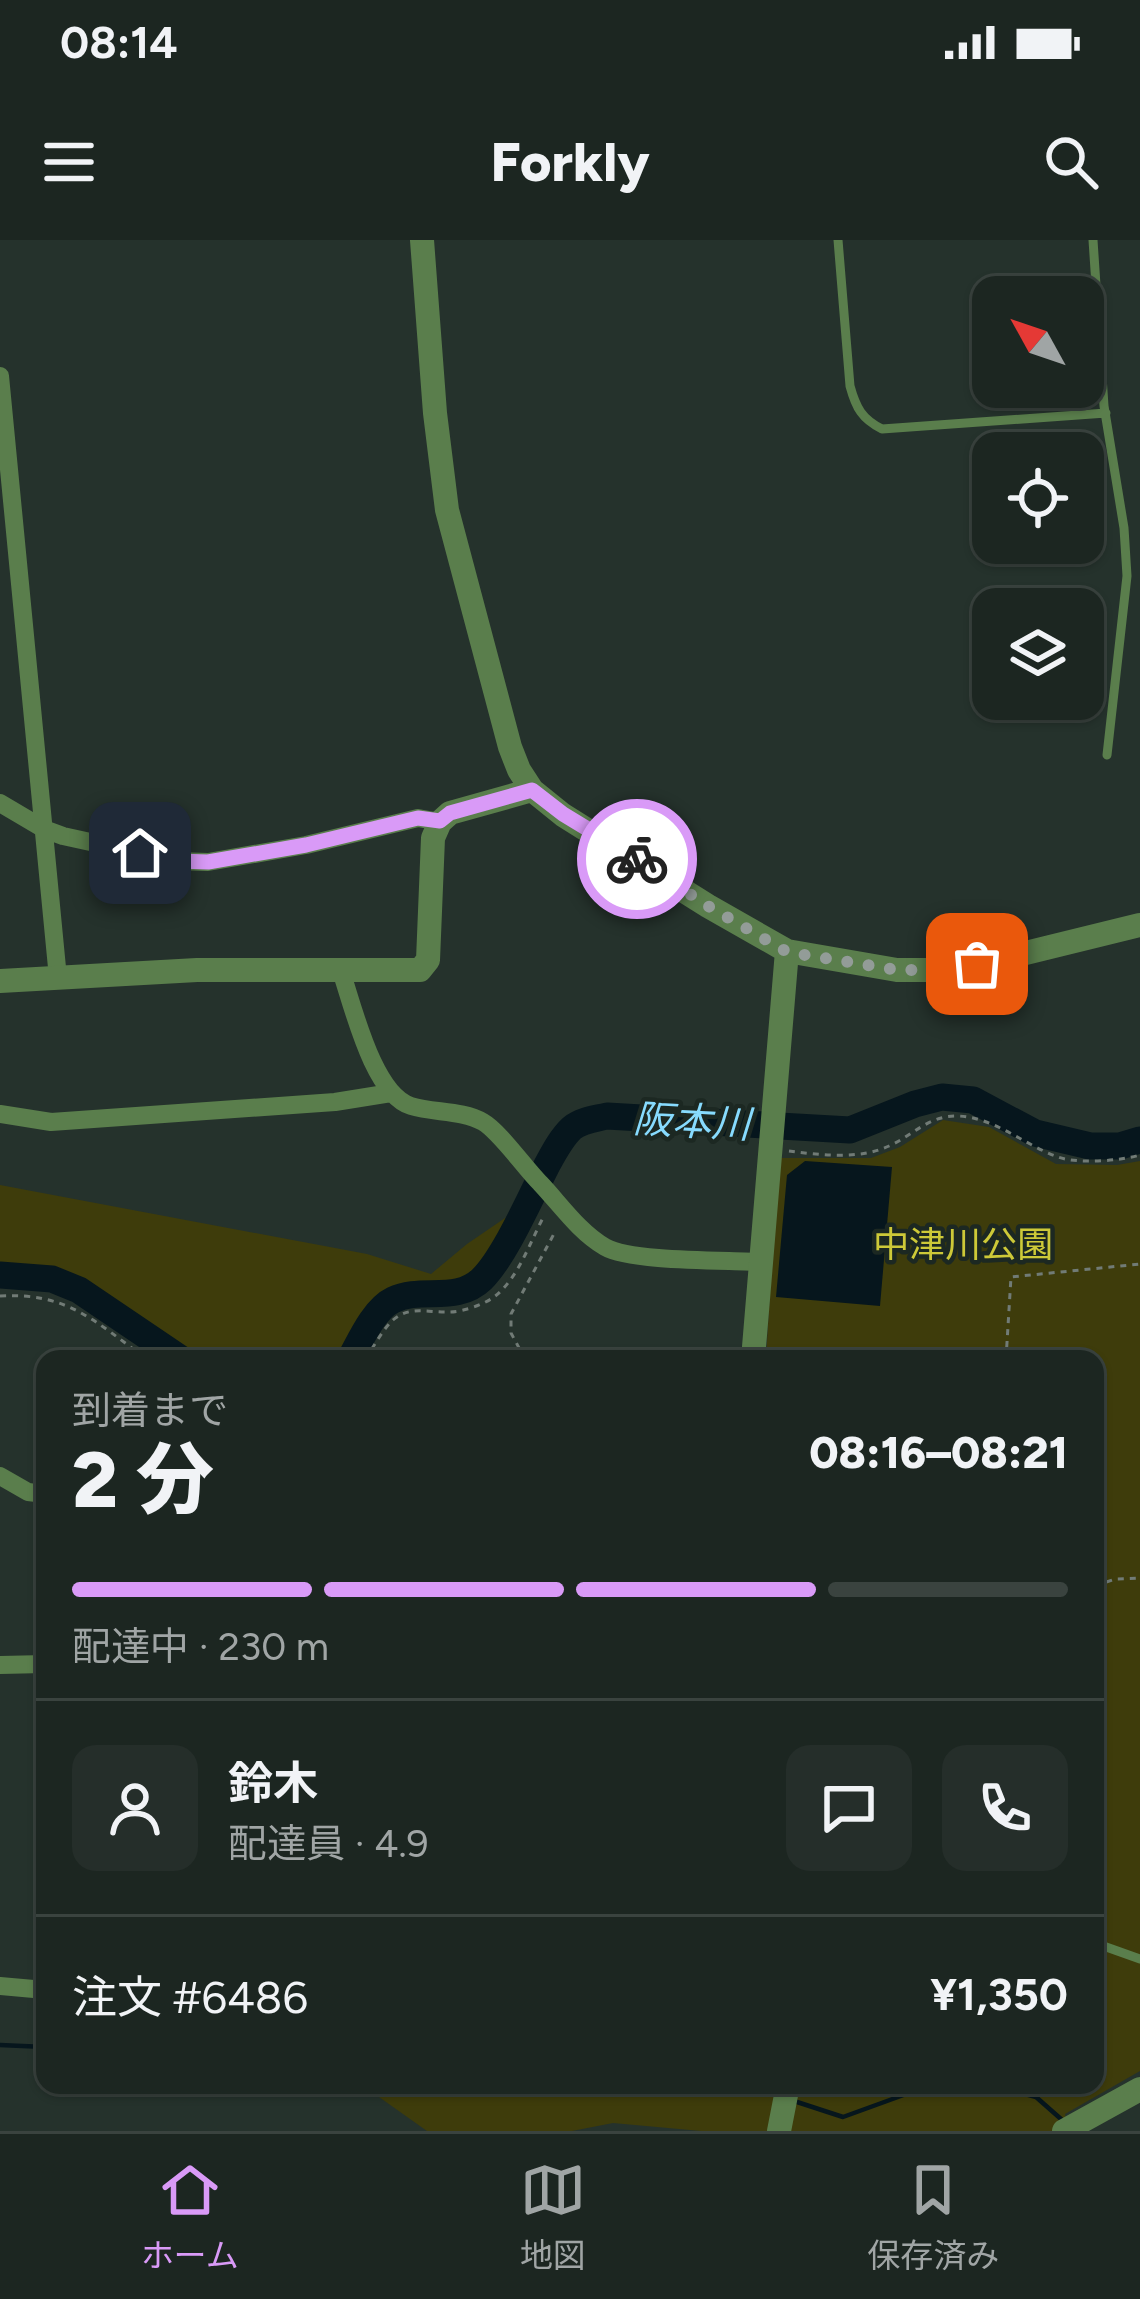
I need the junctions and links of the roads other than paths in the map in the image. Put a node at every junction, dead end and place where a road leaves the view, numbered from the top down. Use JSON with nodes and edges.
{"nodes":[{"id":1,"x":422,"y":240,"type":"edge"},
{"id":2,"x":838,"y":240,"type":"edge"},
{"id":3,"x":1093,"y":240,"type":"edge"},
{"id":4,"x":0,"y":376,"type":"edge"},
{"id":5,"x":1106,"y":413,"type":"junction"},
{"id":6,"x":1108,"y":755,"type":"dead end"},
{"id":7,"x":532,"y":790,"type":"junction"},
{"id":8,"x":0,"y":803,"type":"edge"},
{"id":9,"x":440,"y":821,"type":"junction"},
{"id":10,"x":44,"y":829,"type":"junction"},
{"id":11,"x":1140,"y":925,"type":"edge"},
{"id":12,"x":787,"y":952,"type":"junction"},
{"id":13,"x":341,"y":971,"type":"junction"},
{"id":14,"x":58,"y":978,"type":"junction"},
{"id":15,"x":0,"y":981,"type":"edge"},
{"id":16,"x":391,"y":1093,"type":"junction"},
{"id":17,"x":0,"y":1114,"type":"edge"},
{"id":18,"x":760,"y":1262,"type":"junction"},
{"id":19,"x":754,"y":1350,"type":"edge"},
{"id":20,"x":0,"y":1476,"type":"edge"},
{"id":21,"x":36,"y":1493,"type":"edge"},
{"id":22,"x":36,"y":1664,"type":"edge"},
{"id":23,"x":0,"y":1665,"type":"edge"},
{"id":24,"x":1104,"y":1945,"type":"edge"},
{"id":25,"x":1140,"y":1959,"type":"edge"},
{"id":26,"x":0,"y":1986,"type":"edge"},
{"id":27,"x":36,"y":1989,"type":"edge"},
{"id":28,"x":1140,"y":2089,"type":"edge"},
{"id":29,"x":786,"y":2094,"type":"edge"},
{"id":30,"x":779,"y":2131,"type":"edge"},
{"id":31,"x":1064,"y":2131,"type":"edge"}],
"edges":[{"from":1,"to":7,"type":"street"},
{"from":2,"to":5,"type":"lane"},
{"from":3,"to":5,"type":"lane"},
{"from":4,"to":10,"type":"street"},
{"from":5,"to":6,"type":"lane"},
{"from":7,"to":9,"type":"street"},
{"from":7,"to":12,"type":"street"},
{"from":8,"to":10,"type":"street"},
{"from":9,"to":10,"type":"street"},
{"from":9,"to":13,"type":"street"},
{"from":10,"to":14,"type":"street"},
{"from":11,"to":12,"type":"street"},
{"from":12,"to":18,"type":"street"},
{"from":13,"to":14,"type":"street"},
{"from":13,"to":16,"type":"street"},
{"from":14,"to":15,"type":"street"},
{"from":16,"to":17,"type":"street"},
{"from":16,"to":18,"type":"street"},
{"from":18,"to":19,"type":"street"},
{"from":20,"to":21,"type":"street"},
{"from":22,"to":23,"type":"street"},
{"from":24,"to":25,"type":"lane"},
{"from":26,"to":27,"type":"street"},
{"from":28,"to":31,"type":"street"},
{"from":29,"to":30,"type":"street"}]}
